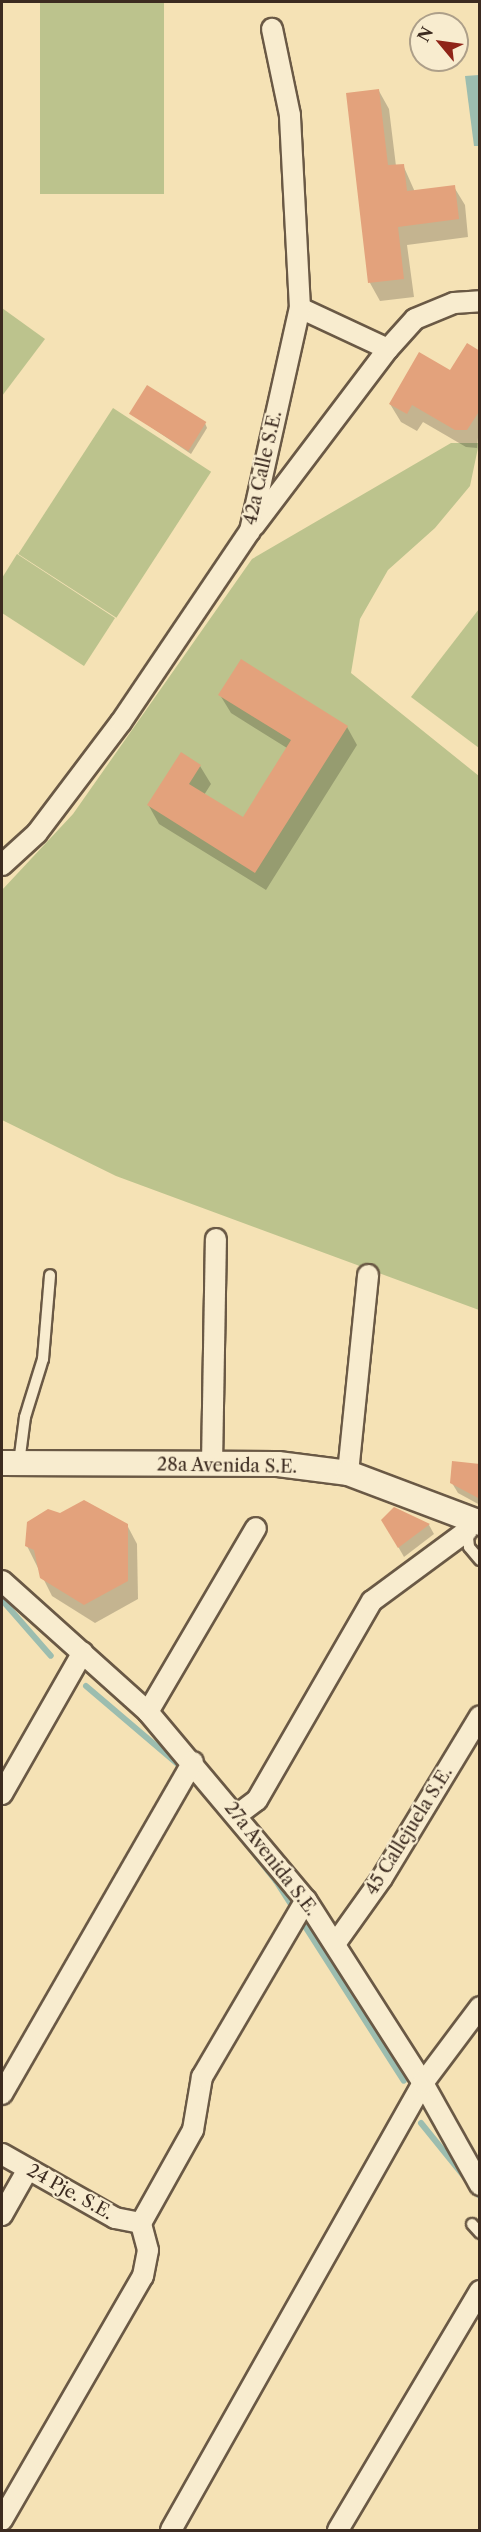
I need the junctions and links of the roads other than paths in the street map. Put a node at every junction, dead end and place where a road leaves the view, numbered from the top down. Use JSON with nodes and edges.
{"nodes":[{"id":1,"x":272,"y":29,"type":"dead end"},
{"id":2,"x":480,"y":301,"type":"edge"},
{"id":3,"x":300,"y":308,"type":"junction"},
{"id":4,"x":388,"y":349,"type":"junction"},
{"id":5,"x":250,"y":531,"type":"junction"},
{"id":6,"x":2,"y":865,"type":"edge"},
{"id":7,"x":216,"y":1239,"type":"dead end"},
{"id":8,"x":50,"y":1275,"type":"dead end"},
{"id":9,"x":368,"y":1275,"type":"dead end"},
{"id":10,"x":10,"y":1463,"type":"edge"},
{"id":11,"x":212,"y":1464,"type":"junction"},
{"id":12,"x":348,"y":1473,"type":"junction"},
{"id":13,"x":471,"y":1524,"type":"edge"},
{"id":14,"x":256,"y":1528,"type":"dead end"},
{"id":15,"x":480,"y":1560,"type":"edge"},
{"id":16,"x":2,"y":1581,"type":"edge"},
{"id":17,"x":83,"y":1652,"type":"junction"},
{"id":18,"x":148,"y":1712,"type":"junction"},
{"id":19,"x":480,"y":1716,"type":"edge"},
{"id":20,"x":192,"y":1764,"type":"junction"},
{"id":21,"x":2,"y":1794,"type":"edge"},
{"id":22,"x":237,"y":1815,"type":"junction"},
{"id":23,"x":302,"y":1904,"type":"junction"},
{"id":24,"x":335,"y":1944,"type":"junction"},
{"id":25,"x":480,"y":2007,"type":"edge"},
{"id":26,"x":421,"y":2086,"type":"junction"},
{"id":27,"x":2,"y":2094,"type":"edge"},
{"id":28,"x":2,"y":2154,"type":"edge"},
{"id":29,"x":28,"y":2169,"type":"junction"},
{"id":30,"x":480,"y":2185,"type":"edge"},
{"id":31,"x":2,"y":2216,"type":"edge"},
{"id":32,"x":141,"y":2223,"type":"junction"},
{"id":33,"x":472,"y":2224,"type":"dead end"},
{"id":34,"x":480,"y":2233,"type":"edge"},
{"id":35,"x":480,"y":2291,"type":"edge"},
{"id":36,"x":2,"y":2520,"type":"edge"},
{"id":37,"x":171,"y":2530,"type":"edge"},
{"id":38,"x":338,"y":2530,"type":"edge"}],
"edges":[{"from":1,"to":3,"type":"street","name":"42a Calle S.E."},
{"from":2,"to":4,"type":"street"},
{"from":3,"to":4,"type":"street"},
{"from":3,"to":5,"type":"street","name":"42a Calle S.E."},
{"from":4,"to":5,"type":"street"},
{"from":5,"to":6,"type":"street","name":"42a Calle S.E."},
{"from":7,"to":11,"type":"street"},
{"from":8,"to":10,"type":"lane"},
{"from":9,"to":12,"type":"street"},
{"from":10,"to":11,"type":"street","name":"28a Avenida S.E."},
{"from":11,"to":12,"type":"street","name":"28a Avenida S.E."},
{"from":12,"to":13,"type":"street","name":"28a Avenida S.E."},
{"from":13,"to":15,"type":"lane"},
{"from":13,"to":22,"type":"street"},
{"from":14,"to":18,"type":"street"},
{"from":16,"to":17,"type":"street","name":"27a Avenida S.E."},
{"from":17,"to":18,"type":"street","name":"27a Avenida S.E."},
{"from":17,"to":21,"type":"street"},
{"from":18,"to":20,"type":"street","name":"27a Avenida S.E."},
{"from":19,"to":24,"type":"street","name":"45 Callejuela S.E."},
{"from":20,"to":22,"type":"street","name":"27a Avenida S.E."},
{"from":20,"to":27,"type":"street"},
{"from":22,"to":23,"type":"street","name":"27a Avenida S.E."},
{"from":23,"to":24,"type":"street","name":"27a Avenida S.E."},
{"from":23,"to":32,"type":"street"},
{"from":24,"to":26,"type":"street","name":"27a Avenida S.E."},
{"from":25,"to":26,"type":"street"},
{"from":26,"to":30,"type":"street","name":"27a Avenida S.E."},
{"from":26,"to":37,"type":"street"},
{"from":28,"to":29,"type":"street","name":"24 Pje. S.E."},
{"from":29,"to":31,"type":"street"},
{"from":29,"to":32,"type":"street","name":"24 Pje. S.E."},
{"from":32,"to":36,"type":"street"},
{"from":33,"to":34,"type":"lane"},
{"from":35,"to":38,"type":"street"}]}
